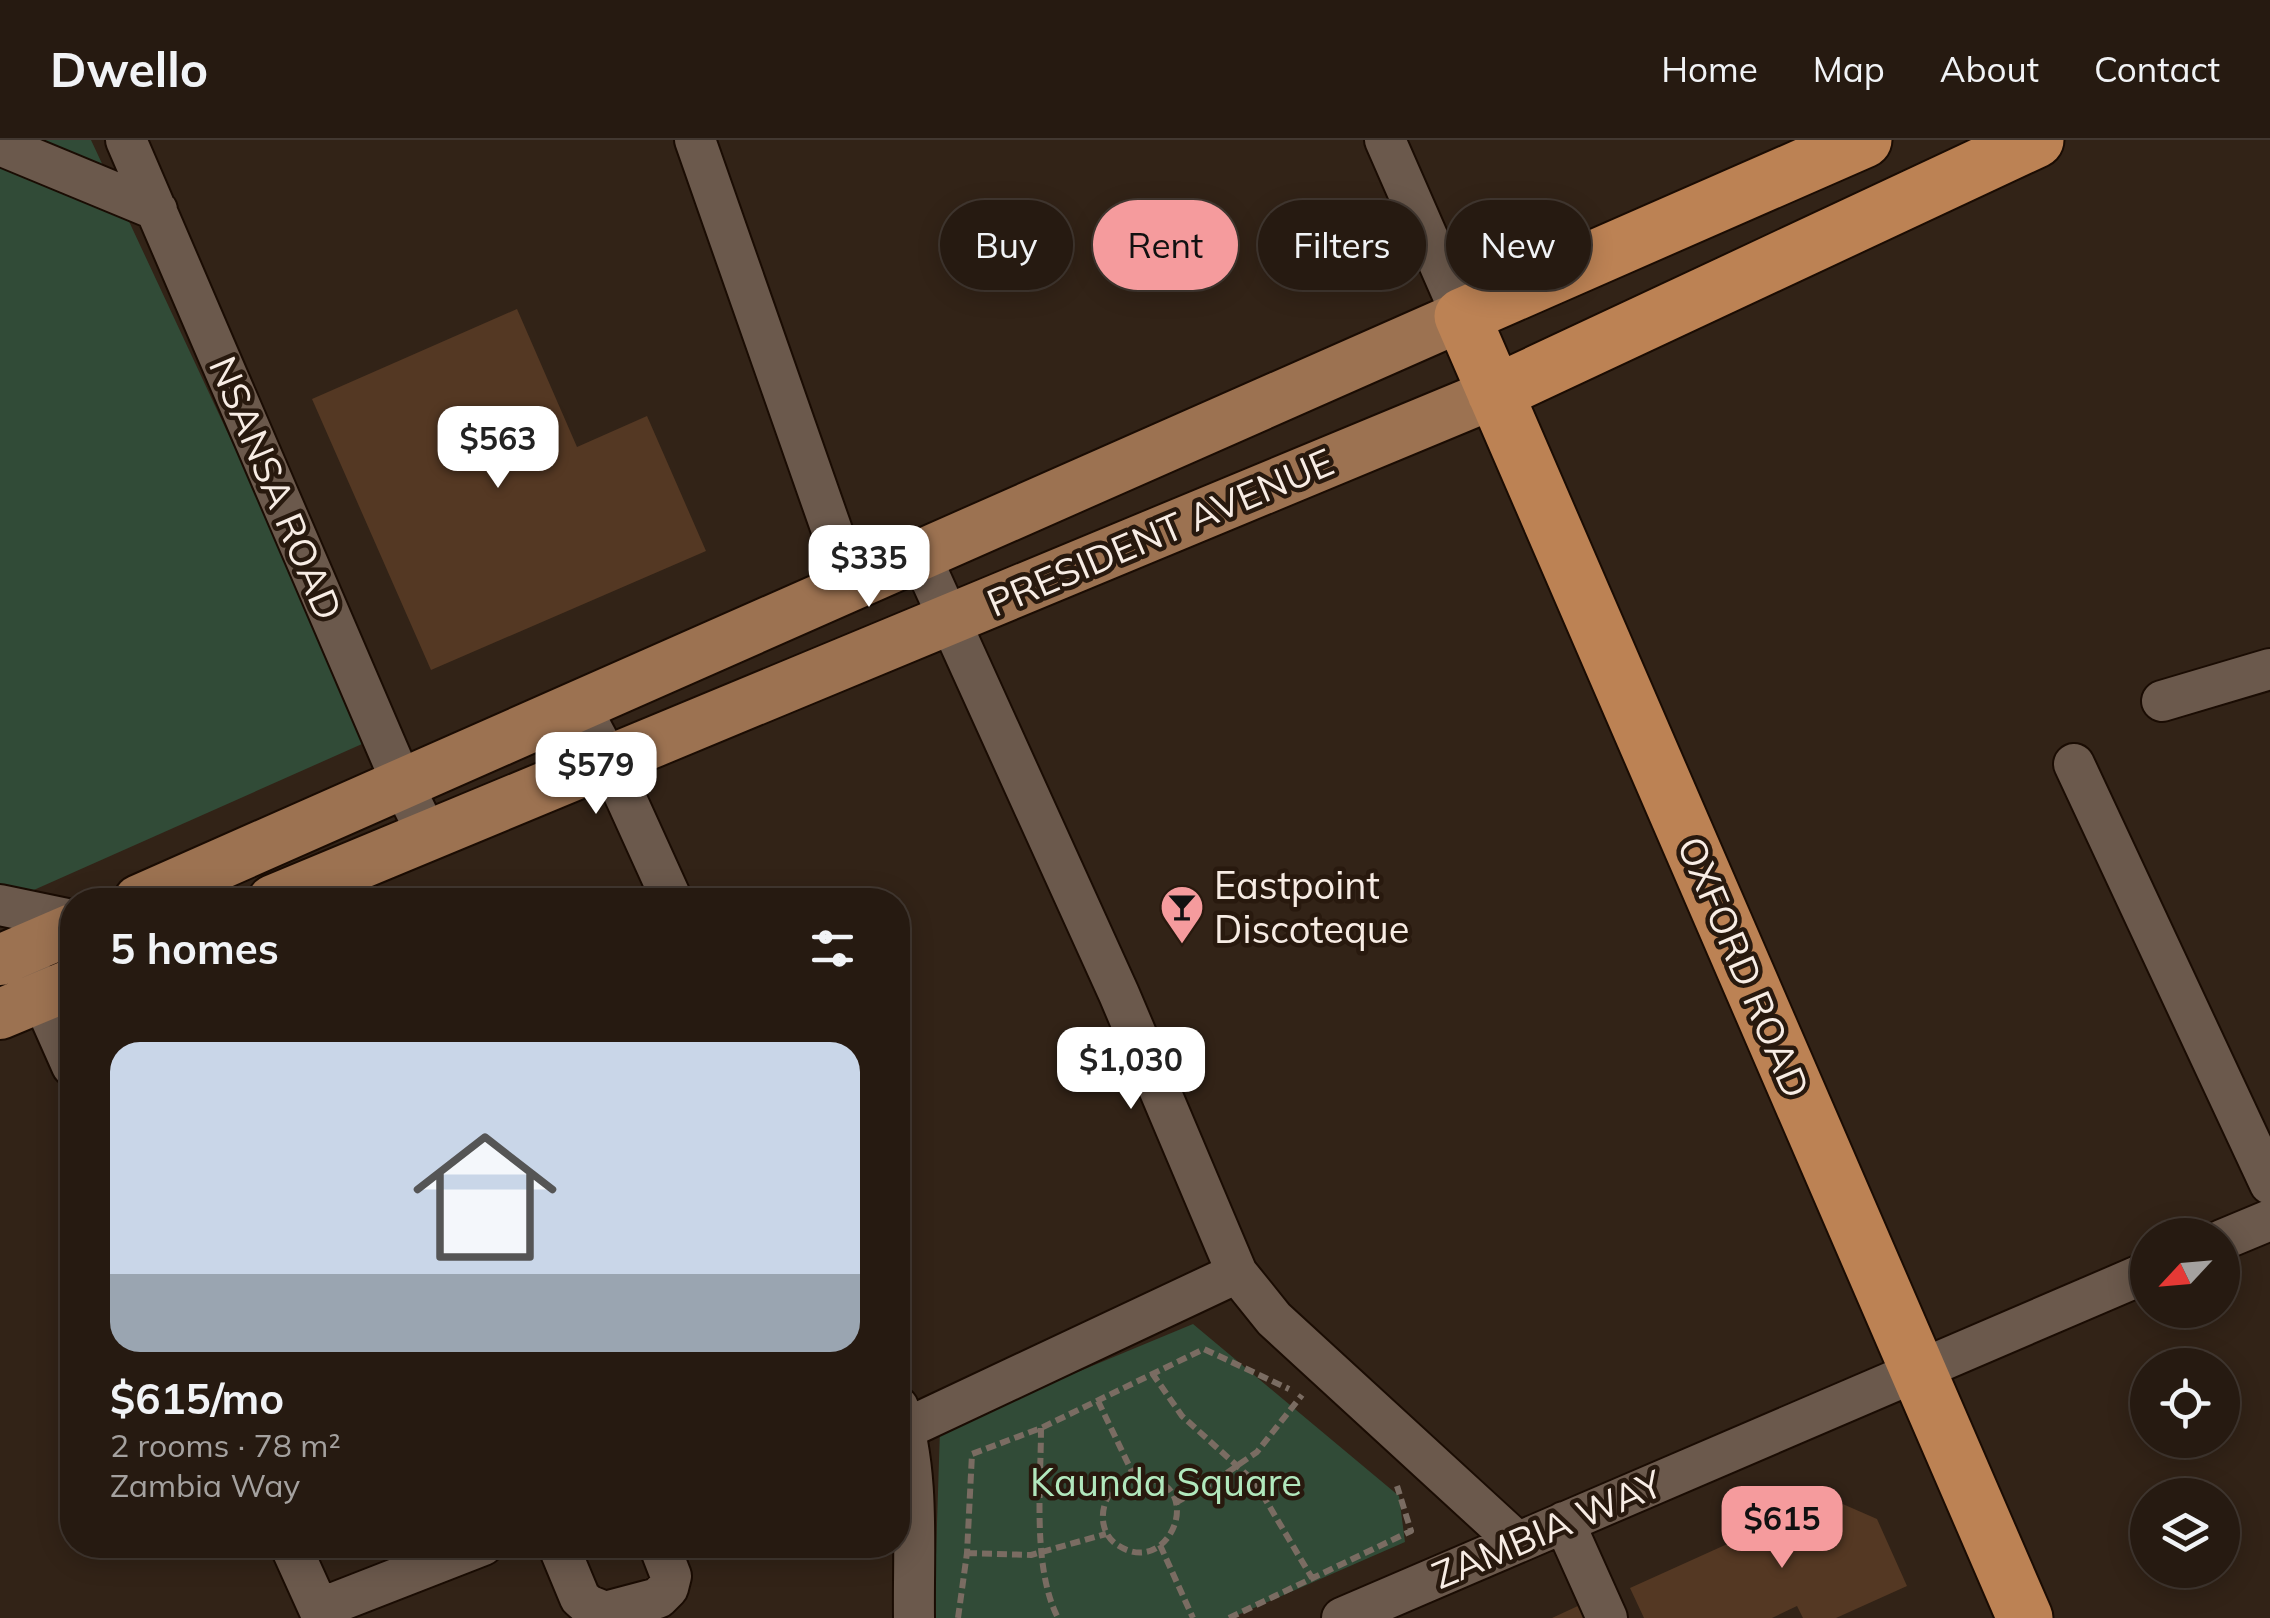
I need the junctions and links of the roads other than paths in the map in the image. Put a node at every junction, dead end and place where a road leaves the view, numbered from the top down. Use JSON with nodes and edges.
{"nodes":[{"id":1,"x":126,"y":140,"type":"edge"},
{"id":2,"x":695,"y":140,"type":"edge"},
{"id":3,"x":1385,"y":140,"type":"edge"},
{"id":4,"x":1864,"y":140,"type":"edge"},
{"id":5,"x":2036,"y":140,"type":"edge"},
{"id":6,"x":0,"y":145,"type":"edge"},
{"id":7,"x":1753,"y":188,"type":"junction"},
{"id":8,"x":157,"y":210,"type":"junction"},
{"id":9,"x":1782,"y":260,"type":"junction"},
{"id":10,"x":1462,"y":316,"type":"junction"},
{"id":11,"x":1496,"y":393,"type":"junction"},
{"id":12,"x":920,"y":556,"type":"junction"},
{"id":13,"x":851,"y":585,"type":"junction"},
{"id":14,"x":949,"y":620,"type":"junction"},
{"id":15,"x":2270,"y":669,"type":"edge"},
{"id":16,"x":2162,"y":700,"type":"dead end"},
{"id":17,"x":579,"y":705,"type":"junction"},
{"id":18,"x":609,"y":761,"type":"junction"},
{"id":19,"x":2074,"y":764,"type":"dead end"},
{"id":20,"x":402,"y":783,"type":"junction"},
{"id":21,"x":428,"y":836,"type":"junction"},
{"id":22,"x":166,"y":888,"type":"edge"},
{"id":23,"x":302,"y":888,"type":"edge"},
{"id":24,"x":667,"y":888,"type":"edge"},
{"id":25,"x":0,"y":905,"type":"edge"},
{"id":26,"x":60,"y":918,"type":"edge"},
{"id":27,"x":60,"y":935,"type":"edge"},
{"id":28,"x":10,"y":956,"type":"edge"},
{"id":29,"x":38,"y":998,"type":"edge"},
{"id":30,"x":60,"y":1042,"type":"edge"},
{"id":31,"x":2270,"y":1184,"type":"edge"},
{"id":32,"x":2270,"y":1220,"type":"edge"},
{"id":33,"x":2240,"y":1232,"type":"edge"},
{"id":34,"x":1238,"y":1273,"type":"junction"},
{"id":35,"x":2130,"y":1280,"type":"edge"},
{"id":36,"x":1918,"y":1370,"type":"junction"},
{"id":37,"x":910,"y":1414,"type":"edge"},
{"id":38,"x":910,"y":1468,"type":"edge"},
{"id":39,"x":1564,"y":1522,"type":"junction"},
{"id":40,"x":1517,"y":1542,"type":"junction"},
{"id":41,"x":296,"y":1558,"type":"edge"},
{"id":42,"x":452,"y":1558,"type":"edge"},
{"id":43,"x":563,"y":1558,"type":"edge"},
{"id":44,"x":665,"y":1558,"type":"edge"},
{"id":45,"x":321,"y":1613,"type":"edge"},
{"id":46,"x":914,"y":1618,"type":"edge"},
{"id":47,"x":1342,"y":1618,"type":"edge"},
{"id":48,"x":1607,"y":1618,"type":"edge"},
{"id":49,"x":2024,"y":1618,"type":"edge"}],
"edges":[{"from":1,"to":8,"type":"street","name":"NSANSA ROAD"},
{"from":2,"to":13,"type":"street"},
{"from":3,"to":10,"type":"street"},
{"from":4,"to":7,"type":"highway","name":"PRESIDENT AVENUE"},
{"from":5,"to":9,"type":"highway","name":"PRESIDENT AVENUE"},
{"from":6,"to":8,"type":"street"},
{"from":7,"to":9,"type":"highway"},
{"from":7,"to":10,"type":"highway","name":"PRESIDENT AVENUE"},
{"from":8,"to":20,"type":"street","name":"NSANSA ROAD"},
{"from":9,"to":11,"type":"highway","name":"PRESIDENT AVENUE"},
{"from":10,"to":11,"type":"highway","name":"OXFORD ROAD"},
{"from":10,"to":12,"type":"main road","name":"PRESIDENT AVENUE"},
{"from":11,"to":14,"type":"main road","name":"PRESIDENT AVENUE"},
{"from":11,"to":36,"type":"highway","name":"OXFORD ROAD"},
{"from":12,"to":13,"type":"main road","name":"PRESIDENT AVENUE"},
{"from":12,"to":14,"type":"street"},
{"from":13,"to":17,"type":"main road","name":"PRESIDENT AVENUE"},
{"from":14,"to":18,"type":"main road","name":"PRESIDENT AVENUE"},
{"from":14,"to":34,"type":"street"},
{"from":15,"to":16,"type":"street"},
{"from":17,"to":18,"type":"street"},
{"from":17,"to":20,"type":"main road","name":"PRESIDENT AVENUE"},
{"from":18,"to":21,"type":"main road","name":"PRESIDENT AVENUE"},
{"from":18,"to":24,"type":"street"},
{"from":19,"to":31,"type":"street"},
{"from":20,"to":21,"type":"street","name":"NSANSA ROAD"},
{"from":20,"to":22,"type":"main road","name":"PRESIDENT AVENUE"},
{"from":21,"to":23,"type":"main road","name":"PRESIDENT AVENUE"},
{"from":25,"to":26,"type":"street"},
{"from":27,"to":28,"type":"main road"},
{"from":28,"to":29,"type":"street"},
{"from":29,"to":30,"type":"street"},
{"from":32,"to":33,"type":"street"},
{"from":34,"to":37,"type":"street"},
{"from":34,"to":40,"type":"street"},
{"from":35,"to":36,"type":"street","name":"ZAMBIA WAY"},
{"from":36,"to":39,"type":"street","name":"ZAMBIA WAY"},
{"from":36,"to":49,"type":"highway","name":"OXFORD ROAD"},
{"from":38,"to":46,"type":"street"},
{"from":39,"to":40,"type":"street","name":"ZAMBIA WAY"},
{"from":39,"to":48,"type":"street"},
{"from":40,"to":47,"type":"street","name":"ZAMBIA WAY"},
{"from":41,"to":45,"type":"street"},
{"from":42,"to":45,"type":"street"},
{"from":43,"to":44,"type":"street"}]}
